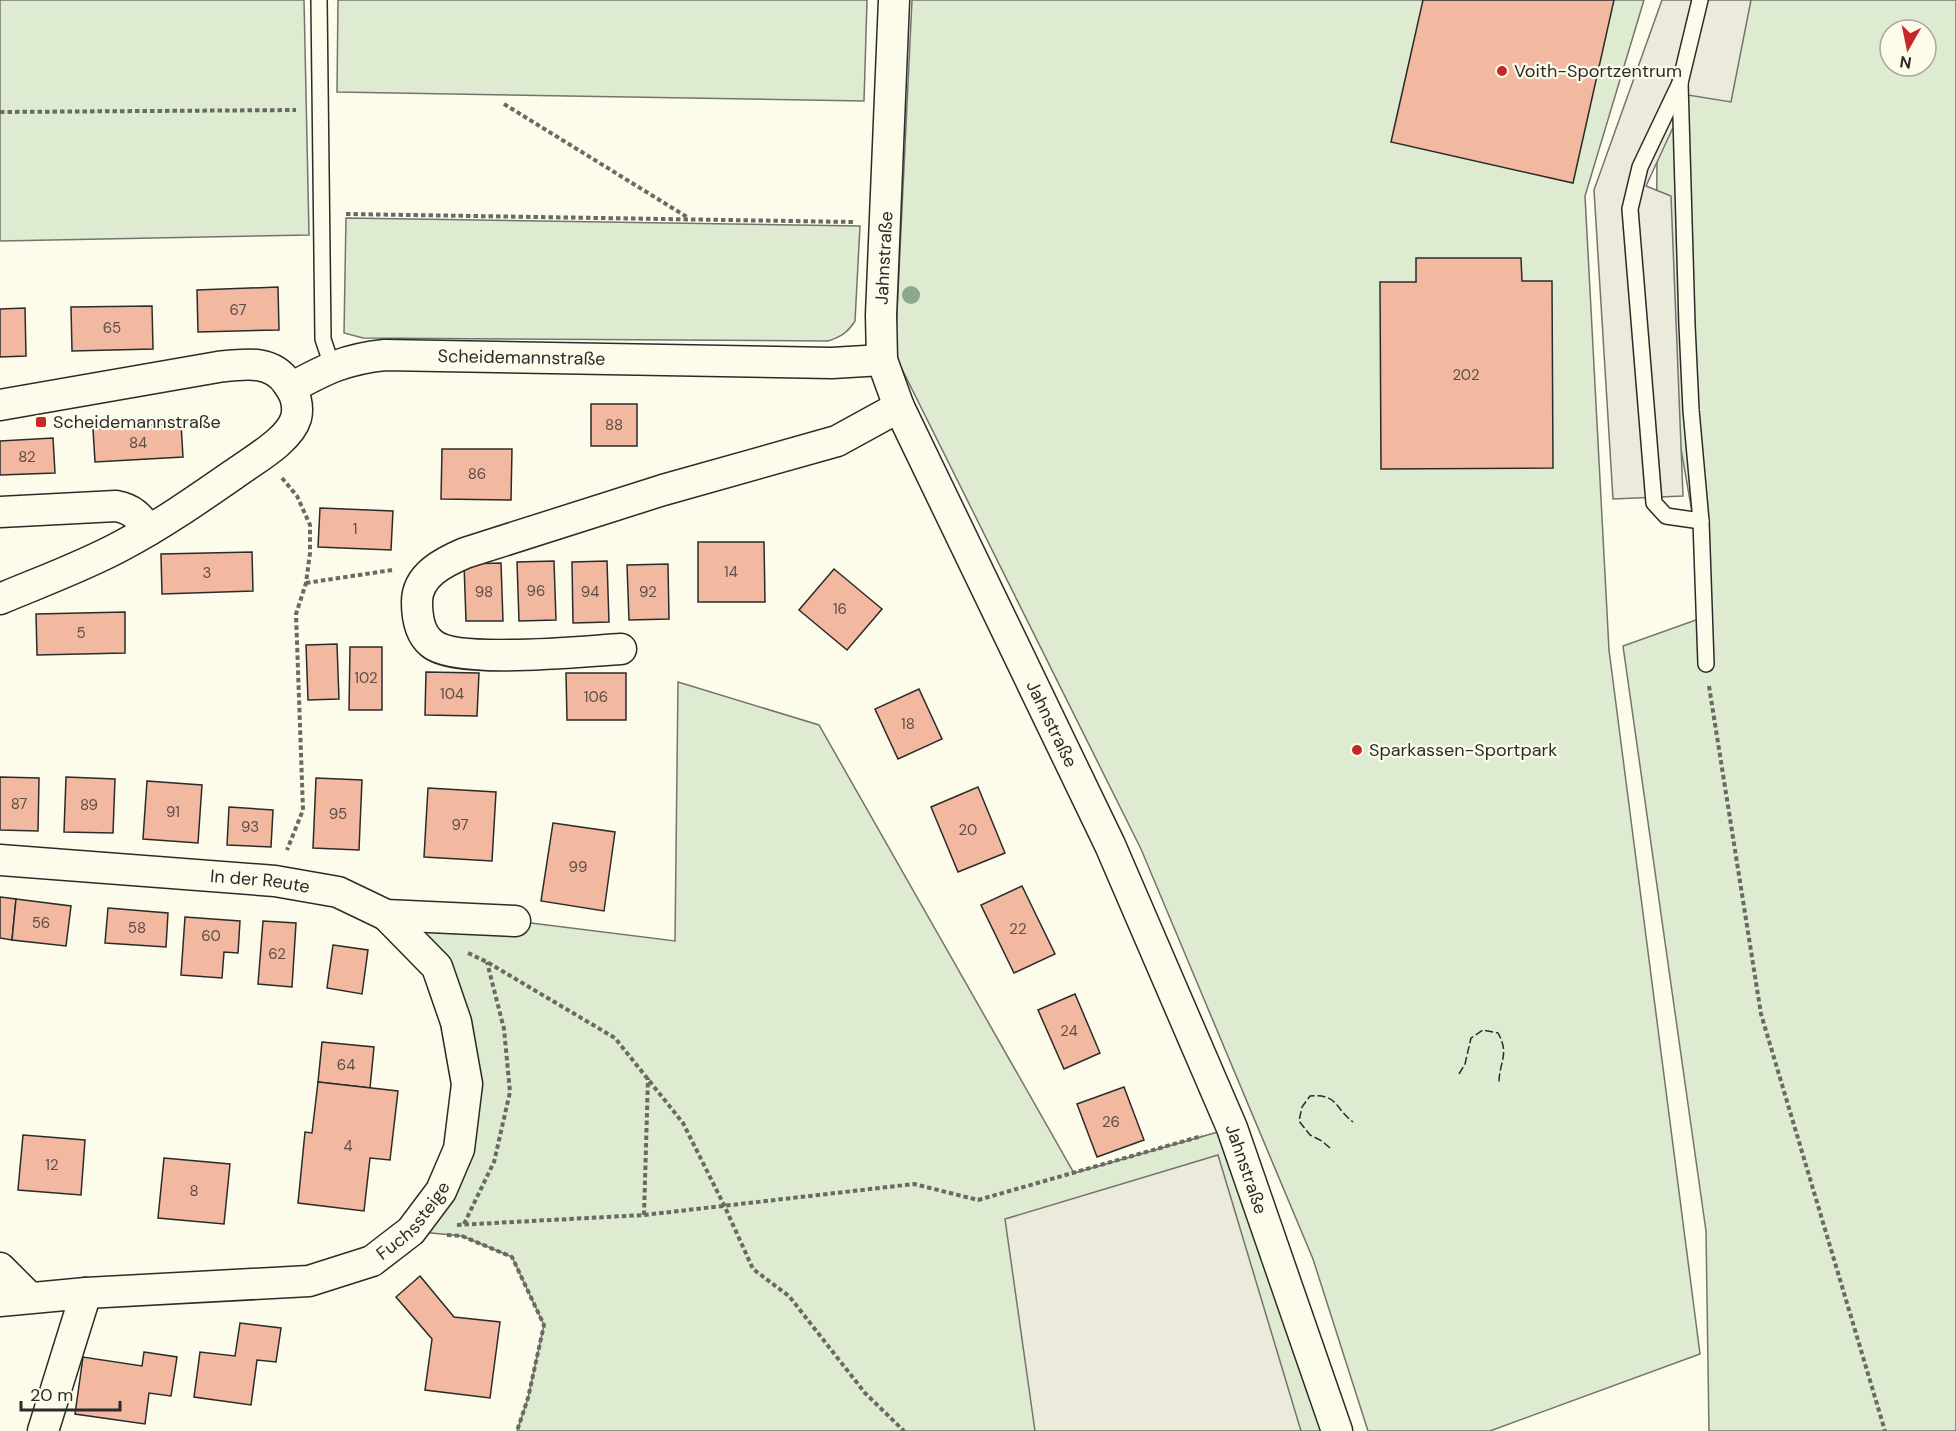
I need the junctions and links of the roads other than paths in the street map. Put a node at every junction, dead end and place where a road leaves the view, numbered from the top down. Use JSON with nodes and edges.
{"nodes":[{"id":1,"x":319,"y":0,"type":"edge"},
{"id":2,"x":894,"y":0,"type":"edge"},
{"id":3,"x":1700,"y":0,"type":"edge"},
{"id":4,"x":1680,"y":83,"type":"junction"},
{"id":5,"x":882,"y":360,"type":"junction"},
{"id":6,"x":332,"y":366,"type":"junction"},
{"id":7,"x":291,"y":388,"type":"junction"},
{"id":8,"x":0,"y":405,"type":"edge"},
{"id":9,"x":899,"y":407,"type":"junction"},
{"id":10,"x":0,"y":512,"type":"edge"},
{"id":11,"x":1701,"y":521,"type":"junction"},
{"id":12,"x":148,"y":530,"type":"junction"},
{"id":13,"x":0,"y":599,"type":"edge"},
{"id":14,"x":621,"y":650,"type":"dead end"},
{"id":15,"x":1706,"y":664,"type":"road end"},
{"id":16,"x":0,"y":860,"type":"edge"},
{"id":17,"x":386,"y":915,"type":"junction"},
{"id":18,"x":515,"y":921,"type":"dead end"},
{"id":19,"x":0,"y":1268,"type":"edge"},
{"id":20,"x":86,"y":1293,"type":"junction"},
{"id":21,"x":29,"y":1297,"type":"junction"},
{"id":22,"x":0,"y":1301,"type":"edge"},
{"id":23,"x":43,"y":1431,"type":"edge"},
{"id":24,"x":1337,"y":1431,"type":"edge"}],
"edges":[{"from":1,"to":6,"type":"lane"},
{"from":2,"to":5,"type":"street","name":"Jahnstraße"},
{"from":3,"to":4,"type":"lane"},
{"from":4,"to":11,"type":"lane"},
{"from":4,"to":11,"type":"lane"},
{"from":5,"to":6,"type":"street","name":"Scheidemannstraße"},
{"from":5,"to":9,"type":"street","name":"Jahnstraße"},
{"from":6,"to":7,"type":"street","name":"Scheidemannstraße"},
{"from":7,"to":8,"type":"street"},
{"from":7,"to":12,"type":"street"},
{"from":9,"to":14,"type":"street"},
{"from":9,"to":24,"type":"street","name":"Jahnstraße"},
{"from":10,"to":12,"type":"street"},
{"from":11,"to":15,"type":"lane"},
{"from":12,"to":13,"type":"street"},
{"from":16,"to":17,"type":"street","name":"In der Reute"},
{"from":17,"to":18,"type":"street","name":"In der Reute"},
{"from":17,"to":20,"type":"street","name":"Fuchssteige"},
{"from":19,"to":21,"type":"street"},
{"from":20,"to":21,"type":"street","name":"Fuchssteige"},
{"from":20,"to":23,"type":"street"},
{"from":21,"to":22,"type":"street","name":"Fuchssteige"}]}
